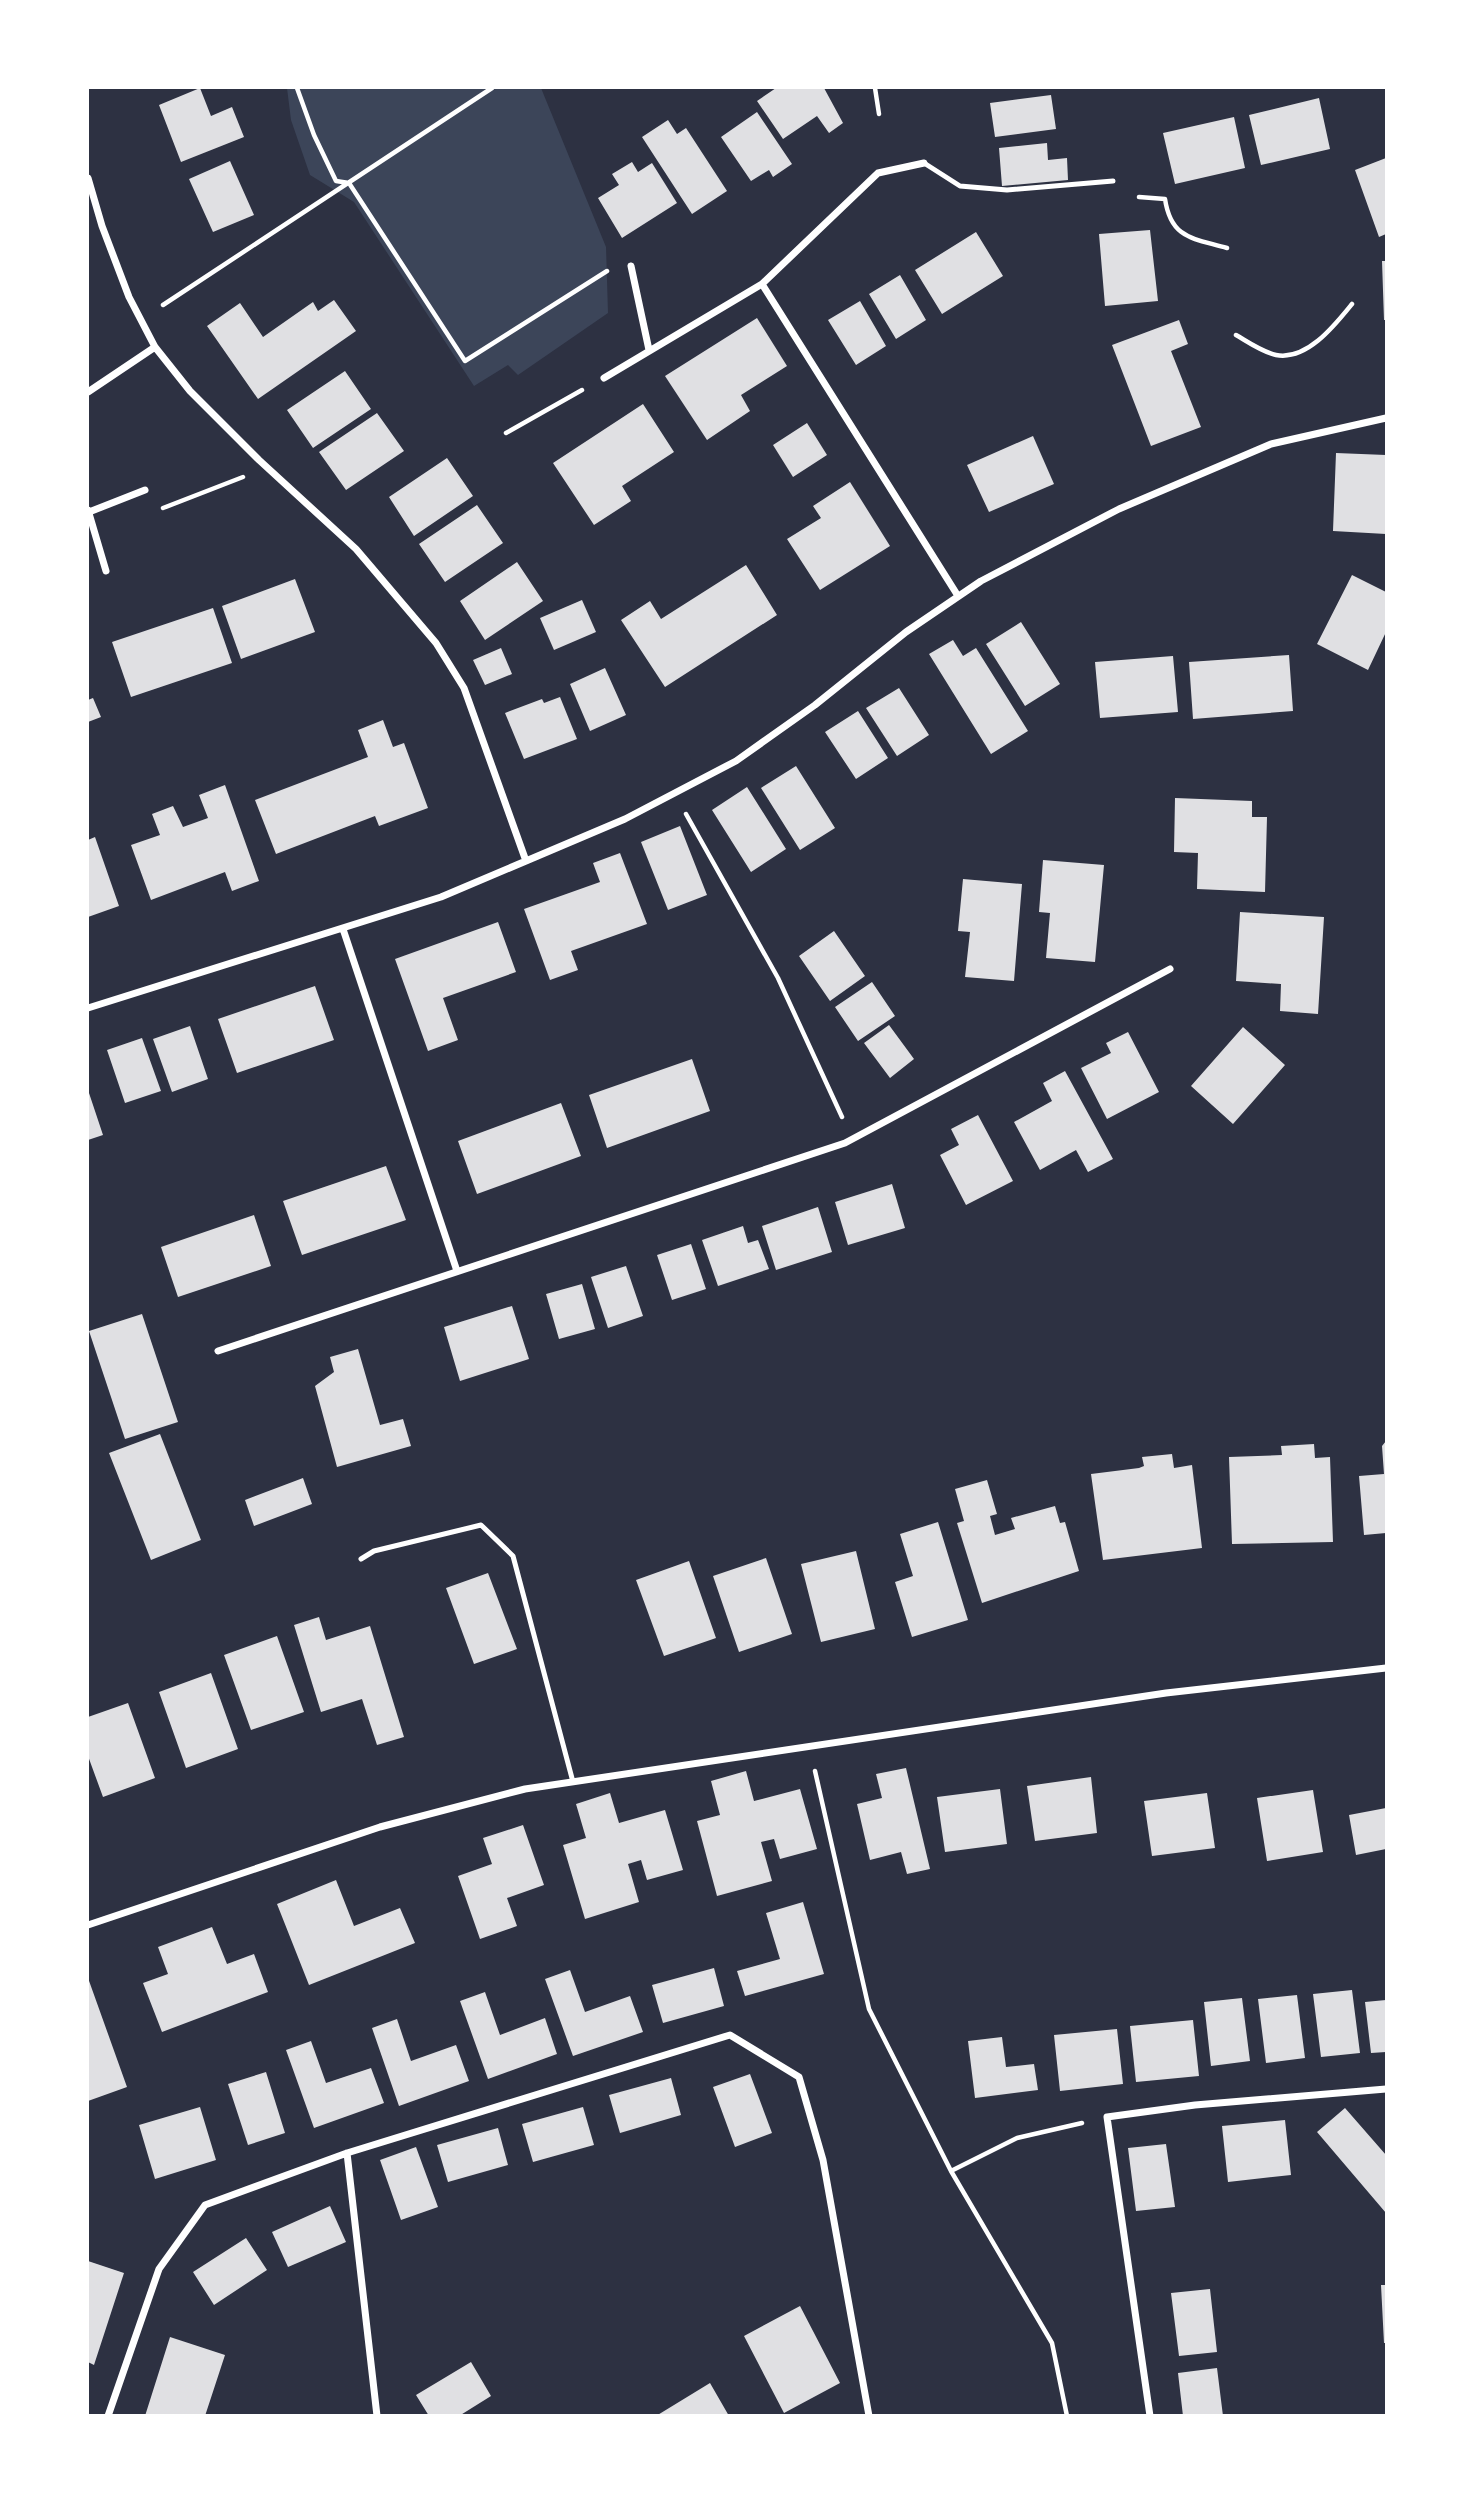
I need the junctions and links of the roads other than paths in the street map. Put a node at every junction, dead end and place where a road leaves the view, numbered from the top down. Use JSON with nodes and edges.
{"nodes":[{"id":1,"x":924,"y":163,"type":"joint"},
{"id":2,"x":88,"y":178,"type":"edge"},
{"id":3,"x":1114,"y":181,"type":"dead end"},
{"id":4,"x":631,"y":266,"type":"road end"},
{"id":5,"x":762,"y":284,"type":"junction"},
{"id":6,"x":155,"y":347,"type":"junction"},
{"id":7,"x":649,"y":350,"type":"junction"},
{"id":8,"x":604,"y":378,"type":"road end"},
{"id":9,"x":88,"y":392,"type":"edge"},
{"id":10,"x":1387,"y":418,"type":"edge"},
{"id":11,"x":145,"y":490,"type":"road end"},
{"id":12,"x":88,"y":511,"type":"edge"},
{"id":13,"x":106,"y":571,"type":"dead end"},
{"id":14,"x":958,"y":596,"type":"junction"},
{"id":15,"x":526,"y":861,"type":"junction"},
{"id":16,"x":343,"y":929,"type":"junction"},
{"id":17,"x":1170,"y":970,"type":"dead end"},
{"id":18,"x":88,"y":1009,"type":"edge"},
{"id":19,"x":457,"y":1271,"type":"junction"},
{"id":20,"x":218,"y":1351,"type":"dead end"},
{"id":21,"x":361,"y":1559,"type":"dead end"},
{"id":22,"x":1387,"y":1668,"type":"edge"},
{"id":23,"x":573,"y":1782,"type":"junction"},
{"id":24,"x":88,"y":1925,"type":"edge"},
{"id":25,"x":1387,"y":2088,"type":"edge"},
{"id":26,"x":347,"y":2153,"type":"junction"},
{"id":27,"x":868,"y":2415,"type":"edge"},
{"id":28,"x":108,"y":2416,"type":"edge"},
{"id":29,"x":377,"y":2416,"type":"edge"},
{"id":30,"x":1150,"y":2416,"type":"edge"}],
"edges":[{"from":1,"to":3,"type":"lane"},
{"from":1,"to":5,"type":"street"},
{"from":2,"to":6,"type":"street"},
{"from":4,"to":7,"type":"street"},
{"from":5,"to":7,"type":"street"},
{"from":5,"to":14,"type":"street"},
{"from":6,"to":9,"type":"street"},
{"from":6,"to":15,"type":"street"},
{"from":7,"to":8,"type":"street"},
{"from":10,"to":14,"type":"street"},
{"from":11,"to":12,"type":"street"},
{"from":12,"to":13,"type":"street"},
{"from":14,"to":15,"type":"street"},
{"from":15,"to":16,"type":"street"},
{"from":16,"to":18,"type":"street"},
{"from":16,"to":19,"type":"street"},
{"from":17,"to":19,"type":"street"},
{"from":19,"to":20,"type":"street"},
{"from":21,"to":23,"type":"lane"},
{"from":22,"to":23,"type":"street"},
{"from":23,"to":24,"type":"street"},
{"from":25,"to":30,"type":"street"},
{"from":26,"to":27,"type":"street"},
{"from":26,"to":28,"type":"street"},
{"from":26,"to":29,"type":"street"}]}
